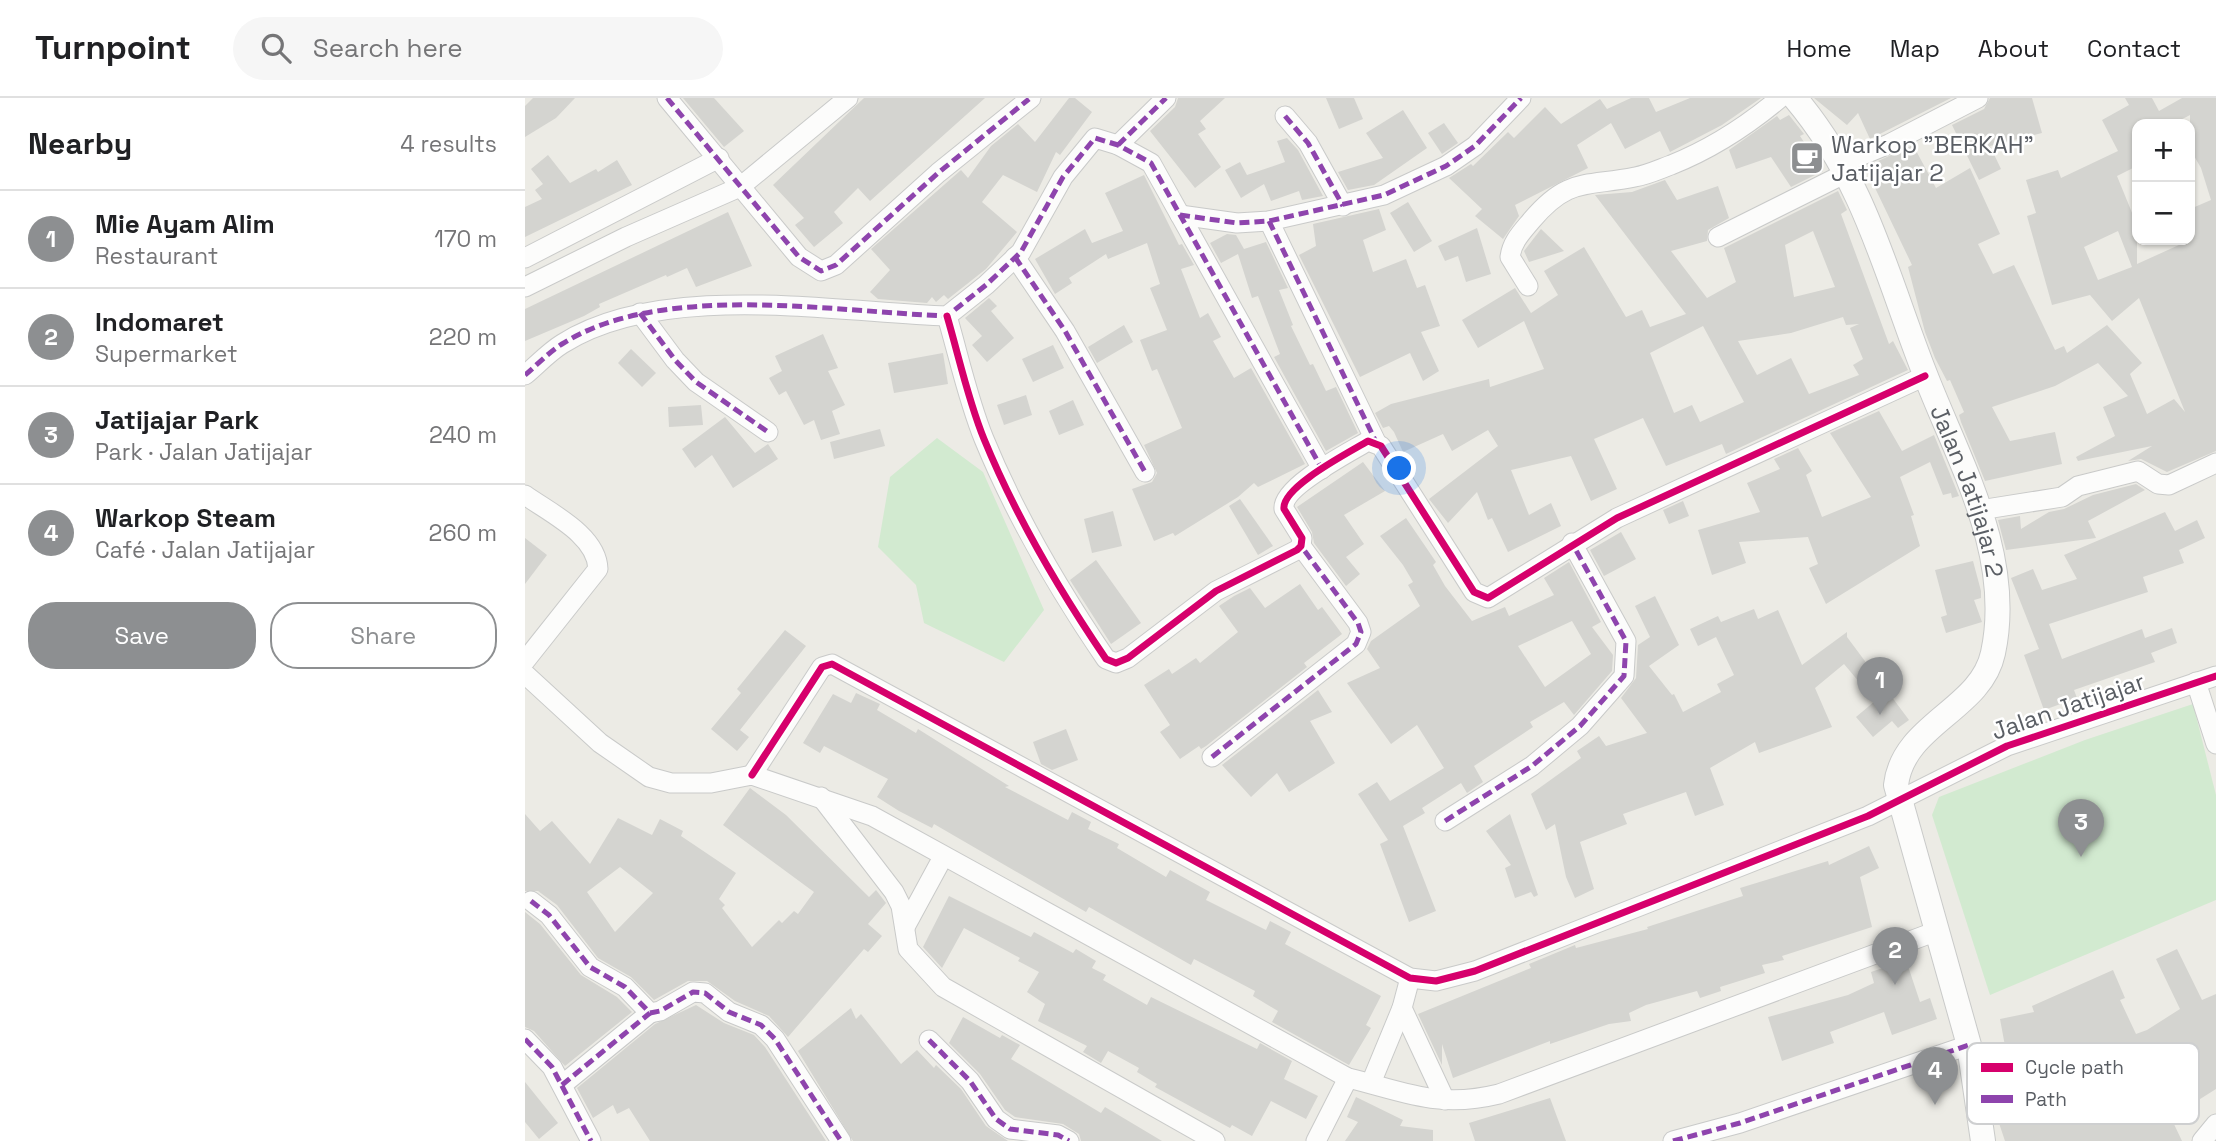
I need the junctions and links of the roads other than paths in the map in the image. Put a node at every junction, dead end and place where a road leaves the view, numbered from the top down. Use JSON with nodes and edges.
{"nodes":[{"id":1,"x":667,"y":98,"type":"edge"},
{"id":2,"x":848,"y":98,"type":"edge"},
{"id":3,"x":1030,"y":98,"type":"edge"},
{"id":4,"x":1166,"y":98,"type":"edge"},
{"id":5,"x":1521,"y":98,"type":"edge"},
{"id":6,"x":1780,"y":98,"type":"edge"},
{"id":7,"x":1795,"y":98,"type":"edge"},
{"id":8,"x":1978,"y":98,"type":"edge"},
{"id":9,"x":1285,"y":116,"type":"dead end"},
{"id":10,"x":1118,"y":145,"type":"junction"},
{"id":11,"x":719,"y":158,"type":"junction"},
{"id":12,"x":1845,"y":167,"type":"junction"},
{"id":13,"x":740,"y":187,"type":"junction"},
{"id":14,"x":1343,"y":206,"type":"junction"},
{"id":15,"x":1180,"y":215,"type":"junction"},
{"id":16,"x":1269,"y":221,"type":"junction"},
{"id":17,"x":1718,"y":237,"type":"dead end"},
{"id":18,"x":1015,"y":257,"type":"junction"},
{"id":19,"x":525,"y":258,"type":"edge"},
{"id":20,"x":1528,"y":286,"type":"dead end"},
{"id":21,"x":525,"y":287,"type":"edge"},
{"id":22,"x":640,"y":313,"type":"junction"},
{"id":23,"x":947,"y":316,"type":"junction"},
{"id":24,"x":525,"y":375,"type":"edge"},
{"id":25,"x":1926,"y":376,"type":"junction"},
{"id":26,"x":768,"y":432,"type":"dead end"},
{"id":27,"x":1376,"y":442,"type":"junction"},
{"id":28,"x":2216,"y":463,"type":"edge"},
{"id":29,"x":1322,"y":469,"type":"junction"},
{"id":30,"x":1145,"y":472,"type":"dead end"},
{"id":31,"x":525,"y":495,"type":"edge"},
{"id":32,"x":1980,"y":510,"type":"junction"},
{"id":33,"x":1572,"y":543,"type":"junction"},
{"id":34,"x":1301,"y":546,"type":"junction"},
{"id":35,"x":525,"y":661,"type":"edge"},
{"id":36,"x":525,"y":674,"type":"edge"},
{"id":37,"x":2216,"y":676,"type":"edge"},
{"id":38,"x":2196,"y":682,"type":"junction"},
{"id":39,"x":2216,"y":744,"type":"edge"},
{"id":40,"x":1212,"y":757,"type":"dead end"},
{"id":41,"x":752,"y":775,"type":"junction"},
{"id":42,"x":821,"y":796,"type":"junction"},
{"id":43,"x":1898,"y":800,"type":"junction"},
{"id":44,"x":1445,"y":821,"type":"dead end"},
{"id":45,"x":943,"y":857,"type":"junction"},
{"id":46,"x":531,"y":901,"type":"dead end"},
{"id":47,"x":905,"y":927,"type":"junction"},
{"id":48,"x":1937,"y":931,"type":"junction"},
{"id":49,"x":1410,"y":978,"type":"junction"},
{"id":50,"x":1402,"y":1008,"type":"junction"},
{"id":51,"x":650,"y":1013,"type":"junction"},
{"id":52,"x":525,"y":1039,"type":"edge"},
{"id":53,"x":929,"y":1040,"type":"dead end"},
{"id":54,"x":1968,"y":1043,"type":"edge"},
{"id":55,"x":1967,"y":1046,"type":"edge"},
{"id":56,"x":1348,"y":1078,"type":"junction"},
{"id":57,"x":1371,"y":1083,"type":"junction"},
{"id":58,"x":562,"y":1085,"type":"junction"},
{"id":59,"x":1445,"y":1100,"type":"junction"},
{"id":60,"x":2216,"y":1124,"type":"edge"},
{"id":61,"x":591,"y":1141,"type":"edge"},
{"id":62,"x":841,"y":1141,"type":"edge"},
{"id":63,"x":1069,"y":1141,"type":"edge"},
{"id":64,"x":1215,"y":1141,"type":"edge"},
{"id":65,"x":1316,"y":1141,"type":"edge"},
{"id":66,"x":1673,"y":1141,"type":"edge"},
{"id":67,"x":2203,"y":1141,"type":"edge"}],
"edges":[{"from":1,"to":11,"type":"street"},
{"from":2,"to":13,"type":"street"},
{"from":3,"to":13,"type":"street"},
{"from":4,"to":10,"type":"street"},
{"from":5,"to":14,"type":"street"},
{"from":6,"to":20,"type":"street"},
{"from":7,"to":12,"type":"street","name":"Jalan Jatijajar 2"},
{"from":8,"to":12,"type":"street"},
{"from":9,"to":14,"type":"street"},
{"from":10,"to":15,"type":"street"},
{"from":10,"to":18,"type":"street"},
{"from":11,"to":13,"type":"street"},
{"from":11,"to":19,"type":"street"},
{"from":12,"to":17,"type":"street"},
{"from":12,"to":25,"type":"street","name":"Jalan Jatijajar 2"},
{"from":13,"to":21,"type":"street"},
{"from":14,"to":16,"type":"street"},
{"from":15,"to":16,"type":"street"},
{"from":15,"to":29,"type":"street"},
{"from":16,"to":27,"type":"street"},
{"from":18,"to":23,"type":"street"},
{"from":18,"to":30,"type":"street"},
{"from":22,"to":23,"type":"street"},
{"from":22,"to":24,"type":"street"},
{"from":22,"to":26,"type":"street"},
{"from":23,"to":34,"type":"street"},
{"from":25,"to":32,"type":"street","name":"Jalan Jatijajar 2"},
{"from":25,"to":33,"type":"street"},
{"from":27,"to":29,"type":"street"},
{"from":27,"to":33,"type":"street"},
{"from":28,"to":32,"type":"street"},
{"from":29,"to":34,"type":"street"},
{"from":31,"to":35,"type":"street"},
{"from":32,"to":43,"type":"street","name":"Jalan Jatijajar 2"},
{"from":33,"to":44,"type":"street"},
{"from":34,"to":40,"type":"street"},
{"from":36,"to":41,"type":"street"},
{"from":37,"to":38,"type":"street","name":"Jalan Jatijajar"},
{"from":38,"to":39,"type":"street"},
{"from":38,"to":43,"type":"street","name":"Jalan Jatijajar"},
{"from":41,"to":42,"type":"street"},
{"from":41,"to":49,"type":"street"},
{"from":42,"to":45,"type":"street"},
{"from":42,"to":47,"type":"street"},
{"from":43,"to":48,"type":"street"},
{"from":43,"to":49,"type":"street","name":"Jalan Jatijajar"},
{"from":45,"to":47,"type":"street"},
{"from":45,"to":56,"type":"street"},
{"from":46,"to":51,"type":"street"},
{"from":47,"to":64,"type":"street"},
{"from":48,"to":54,"type":"street"},
{"from":48,"to":59,"type":"street"},
{"from":49,"to":50,"type":"street"},
{"from":50,"to":57,"type":"street"},
{"from":50,"to":59,"type":"street"},
{"from":51,"to":58,"type":"street"},
{"from":51,"to":62,"type":"street"},
{"from":52,"to":58,"type":"street"},
{"from":53,"to":63,"type":"street"},
{"from":55,"to":66,"type":"street"},
{"from":56,"to":57,"type":"street"},
{"from":56,"to":65,"type":"street"},
{"from":57,"to":59,"type":"street"},
{"from":58,"to":61,"type":"street"},
{"from":60,"to":67,"type":"street"}]}
